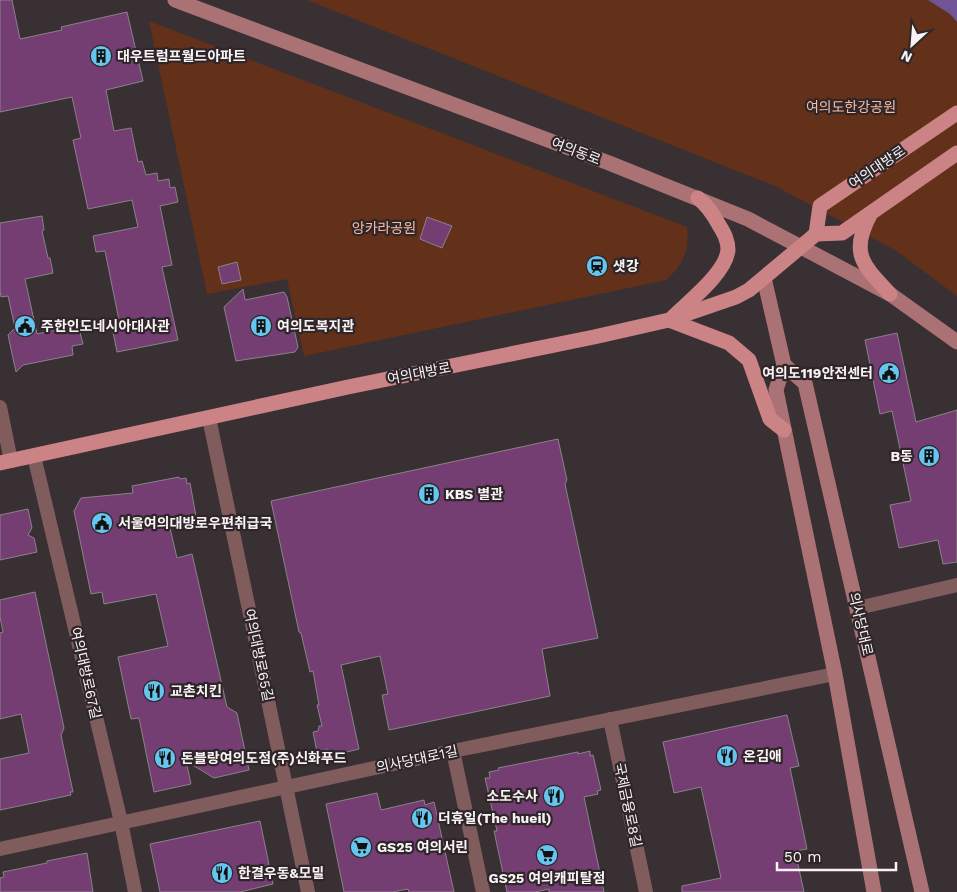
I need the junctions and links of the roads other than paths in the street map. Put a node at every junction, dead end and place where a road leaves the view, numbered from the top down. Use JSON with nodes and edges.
{"nodes":[{"id":1,"x":175,"y":0,"type":"edge"},
{"id":2,"x":957,"y":112,"type":"edge"},
{"id":3,"x":957,"y":153,"type":"edge"},
{"id":4,"x":698,"y":198,"type":"junction"},
{"id":5,"x":861,"y":225,"type":"junction"},
{"id":6,"x":816,"y":234,"type":"junction"},
{"id":7,"x":800,"y":248,"type":"junction"},
{"id":8,"x":764,"y":278,"type":"junction"},
{"id":9,"x":890,"y":294,"type":"junction"},
{"id":10,"x":669,"y":320,"type":"junction"},
{"id":11,"x":957,"y":342,"type":"edge"},
{"id":12,"x":784,"y":365,"type":"junction"},
{"id":13,"x":0,"y":407,"type":"edge"},
{"id":14,"x":209,"y":418,"type":"junction"},
{"id":15,"x":784,"y":430,"type":"junction"},
{"id":16,"x":34,"y":456,"type":"junction"},
{"id":17,"x":5,"y":462,"type":"edge"},
{"id":18,"x":957,"y":585,"type":"edge"},
{"id":19,"x":858,"y":608,"type":"junction"},
{"id":20,"x":835,"y":674,"type":"junction"},
{"id":21,"x":610,"y":719,"type":"junction"},
{"id":22,"x":453,"y":751,"type":"junction"},
{"id":23,"x":286,"y":787,"type":"junction"},
{"id":24,"x":121,"y":822,"type":"junction"},
{"id":25,"x":0,"y":849,"type":"edge"},
{"id":26,"x":136,"y":892,"type":"edge"},
{"id":27,"x":308,"y":892,"type":"edge"},
{"id":28,"x":482,"y":892,"type":"edge"},
{"id":29,"x":646,"y":892,"type":"edge"},
{"id":30,"x":874,"y":892,"type":"edge"},
{"id":31,"x":922,"y":892,"type":"edge"}],
"edges":[{"from":1,"to":4,"type":"main road","name":"여의동로"},
{"from":2,"to":6,"type":"main road","name":"여의대방로"},
{"from":3,"to":5,"type":"main road"},
{"from":4,"to":7,"type":"main road","name":"여의동로"},
{"from":4,"to":10,"type":"main road"},
{"from":5,"to":6,"type":"main road"},
{"from":5,"to":9,"type":"main road"},
{"from":6,"to":7,"type":"main road","name":"여의대방로"},
{"from":7,"to":8,"type":"main road","name":"여의대방로"},
{"from":7,"to":9,"type":"main road","name":"여의동로"},
{"from":8,"to":10,"type":"main road","name":"여의대방로"},
{"from":8,"to":12,"type":"main road"},
{"from":9,"to":11,"type":"main road","name":"여의동로"},
{"from":10,"to":14,"type":"main road","name":"여의대방로"},
{"from":10,"to":15,"type":"main road"},
{"from":12,"to":15,"type":"main road"},
{"from":12,"to":19,"type":"main road","name":"의사당대로"},
{"from":13,"to":17,"type":"street"},
{"from":14,"to":16,"type":"main road","name":"여의대방로"},
{"from":14,"to":23,"type":"street","name":"여의대방로65길"},
{"from":15,"to":20,"type":"main road"},
{"from":16,"to":17,"type":"main road","name":"여의대방로"},
{"from":16,"to":24,"type":"street","name":"여의대방로67길"},
{"from":18,"to":19,"type":"street"},
{"from":19,"to":31,"type":"main road","name":"의사당대로"},
{"from":20,"to":21,"type":"street","name":"의사당대로1길"},
{"from":20,"to":30,"type":"main road"},
{"from":21,"to":22,"type":"street","name":"의사당대로1길"},
{"from":21,"to":29,"type":"street","name":"국제금융로8길"},
{"from":22,"to":23,"type":"street","name":"의사당대로1길"},
{"from":22,"to":28,"type":"street"},
{"from":23,"to":24,"type":"street","name":"의사당대로1길"},
{"from":23,"to":27,"type":"street","name":"여의대방로65길"},
{"from":24,"to":25,"type":"street","name":"의사당대로1길"},
{"from":24,"to":26,"type":"street","name":"여의대방로67길"}]}
